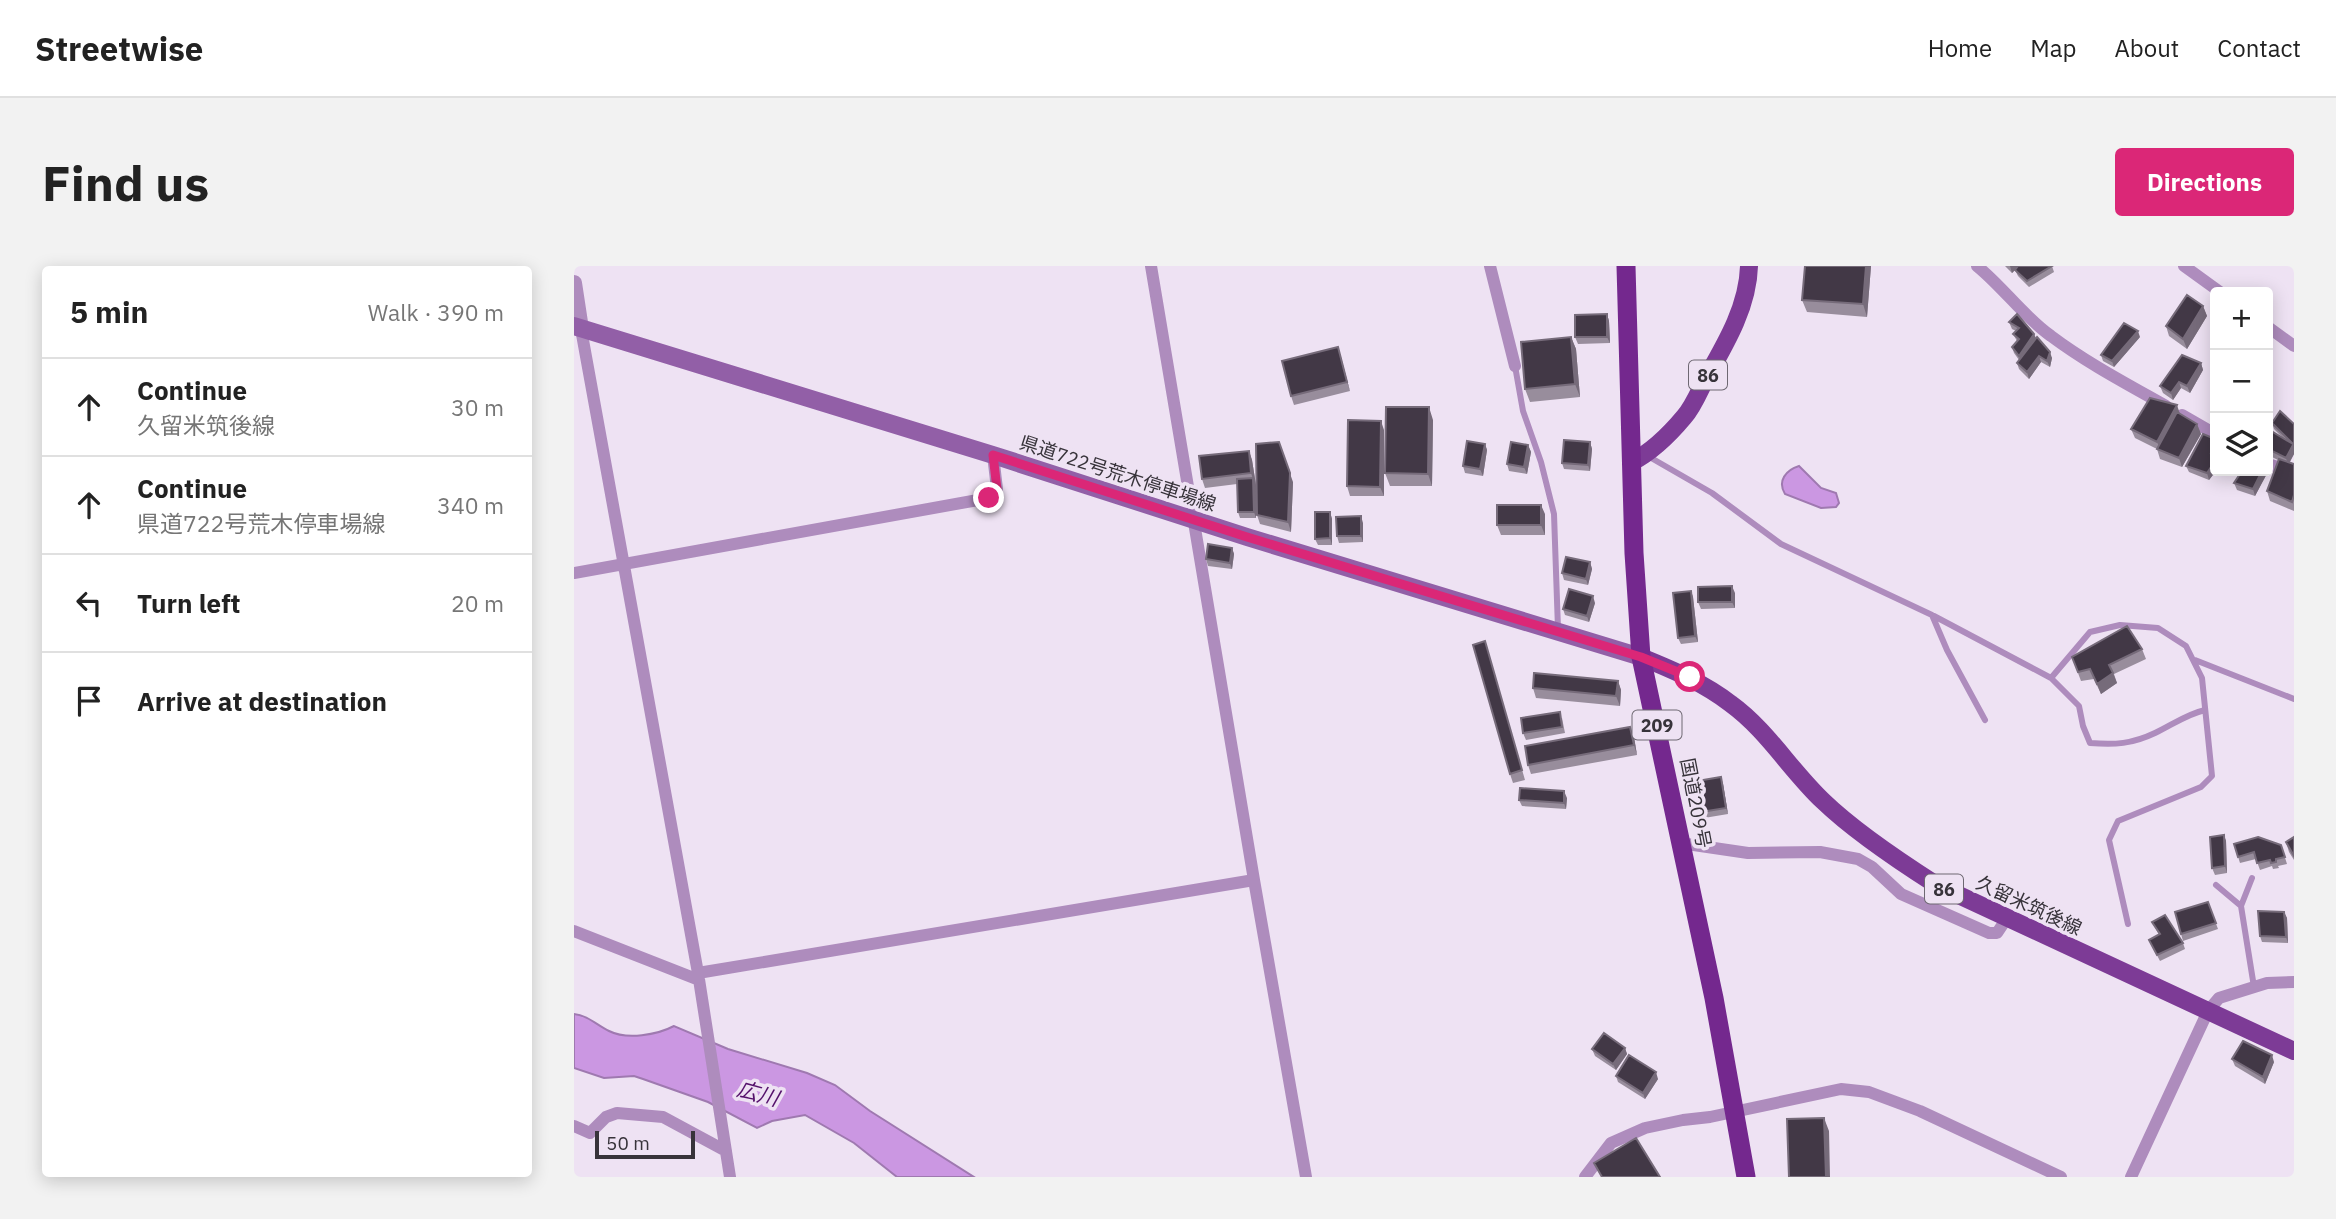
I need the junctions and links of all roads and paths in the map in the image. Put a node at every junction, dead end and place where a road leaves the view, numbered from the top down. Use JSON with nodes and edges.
{"nodes":[{"id":1,"x":1151,"y":266,"type":"edge"},
{"id":2,"x":1490,"y":266,"type":"edge"},
{"id":3,"x":1626,"y":266,"type":"edge"},
{"id":4,"x":1749,"y":266,"type":"edge"},
{"id":5,"x":1977,"y":266,"type":"edge"},
{"id":6,"x":2184,"y":266,"type":"edge"},
{"id":7,"x":574,"y":283,"type":"edge"},
{"id":8,"x":2213,"y":287,"type":"edge"},
{"id":9,"x":578,"y":328,"type":"edge"},
{"id":10,"x":2273,"y":331,"type":"edge"},
{"id":11,"x":2294,"y":346,"type":"edge"},
{"id":12,"x":1515,"y":366,"type":"joint"},
{"id":13,"x":2210,"y":431,"type":"edge"},
{"id":14,"x":993,"y":455,"type":"junction"},
{"id":15,"x":1639,"y":458,"type":"junction"},
{"id":16,"x":2273,"y":466,"type":"edge"},
{"id":17,"x":2294,"y":472,"type":"edge"},
{"id":18,"x":1193,"y":520,"type":"junction"},
{"id":19,"x":623,"y":565,"type":"junction"},
{"id":20,"x":574,"y":573,"type":"edge"},
{"id":21,"x":1932,"y":615,"type":"junction"},
{"id":22,"x":1558,"y":631,"type":"junction"},
{"id":23,"x":1641,"y":657,"type":"junction"},
{"id":24,"x":2194,"y":660,"type":"junction"},
{"id":25,"x":2051,"y":678,"type":"junction"},
{"id":26,"x":2294,"y":699,"type":"edge"},
{"id":27,"x":2205,"y":710,"type":"junction"},
{"id":28,"x":1985,"y":720,"type":"dead end"},
{"id":29,"x":1680,"y":843,"type":"junction"},
{"id":30,"x":2252,"y":878,"type":"dead end"},
{"id":31,"x":1254,"y":880,"type":"junction"},
{"id":32,"x":2216,"y":885,"type":"dead end"},
{"id":33,"x":2241,"y":906,"type":"junction"},
{"id":34,"x":2007,"y":918,"type":"junction"},
{"id":35,"x":2128,"y":925,"type":"dead end"},
{"id":36,"x":574,"y":931,"type":"edge"},
{"id":37,"x":699,"y":980,"type":"junction"},
{"id":38,"x":2294,"y":982,"type":"edge"},
{"id":39,"x":2254,"y":987,"type":"junction"},
{"id":40,"x":2208,"y":1011,"type":"junction"},
{"id":41,"x":2294,"y":1051,"type":"edge"},
{"id":42,"x":1734,"y":1112,"type":"junction"},
{"id":43,"x":574,"y":1126,"type":"edge"},
{"id":44,"x":726,"y":1151,"type":"junction"},
{"id":45,"x":730,"y":1177,"type":"edge"},
{"id":46,"x":1306,"y":1177,"type":"edge"},
{"id":47,"x":1585,"y":1177,"type":"edge"},
{"id":48,"x":1746,"y":1177,"type":"edge"},
{"id":49,"x":2061,"y":1177,"type":"edge"},
{"id":50,"x":2131,"y":1177,"type":"edge"}],
"edges":[{"from":1,"to":18,"type":"street"},
{"from":2,"to":12,"type":"street"},
{"from":3,"to":15,"type":"highway","name":"国道209号","number":"209"},
{"from":4,"to":15,"type":"main road","number":"86"},
{"from":5,"to":13,"type":"street"},
{"from":6,"to":8,"type":"street"},
{"from":7,"to":9,"type":"street"},
{"from":9,"to":14,"type":"main road","name":"県道722号荒木停車場線"},
{"from":9,"to":19,"type":"street"},
{"from":10,"to":11,"type":"street"},
{"from":12,"to":22,"type":"lane"},
{"from":14,"to":18,"type":"main road","name":"県道722号荒木停車場線"},
{"from":14,"to":19,"type":"street"},
{"from":15,"to":21,"type":"lane"},
{"from":15,"to":23,"type":"highway","name":"国道209号","number":"209"},
{"from":16,"to":17,"type":"street"},
{"from":18,"to":22,"type":"main road","name":"県道722号荒木停車場線"},
{"from":18,"to":31,"type":"street"},
{"from":19,"to":20,"type":"street"},
{"from":19,"to":37,"type":"street"},
{"from":21,"to":25,"type":"lane"},
{"from":21,"to":28,"type":"lane"},
{"from":22,"to":23,"type":"main road","name":"県道722号荒木停車場線"},
{"from":23,"to":29,"type":"highway","name":"国道209号","number":"209"},
{"from":23,"to":34,"type":"main road","name":"久留米筑後線","number":"86"},
{"from":24,"to":25,"type":"lane"},
{"from":24,"to":26,"type":"lane"},
{"from":24,"to":27,"type":"lane"},
{"from":25,"to":27,"type":"lane"},
{"from":27,"to":35,"type":"lane"},
{"from":29,"to":34,"type":"street"},
{"from":29,"to":42,"type":"highway","name":"国道209号","number":"209"},
{"from":30,"to":33,"type":"lane"},
{"from":31,"to":37,"type":"street"},
{"from":31,"to":46,"type":"street"},
{"from":32,"to":33,"type":"lane"},
{"from":33,"to":39,"type":"lane"},
{"from":34,"to":40,"type":"main road","name":"久留米筑後線","number":"86"},
{"from":36,"to":37,"type":"street"},
{"from":37,"to":44,"type":"street"},
{"from":38,"to":39,"type":"street"},
{"from":39,"to":40,"type":"street"},
{"from":40,"to":41,"type":"main road","name":"久留米筑後線","number":"86"},
{"from":40,"to":50,"type":"street"},
{"from":42,"to":47,"type":"street"},
{"from":42,"to":48,"type":"highway","name":"国道209号","number":"209"},
{"from":42,"to":49,"type":"street"},
{"from":43,"to":44,"type":"street"},
{"from":44,"to":45,"type":"street"}]}
